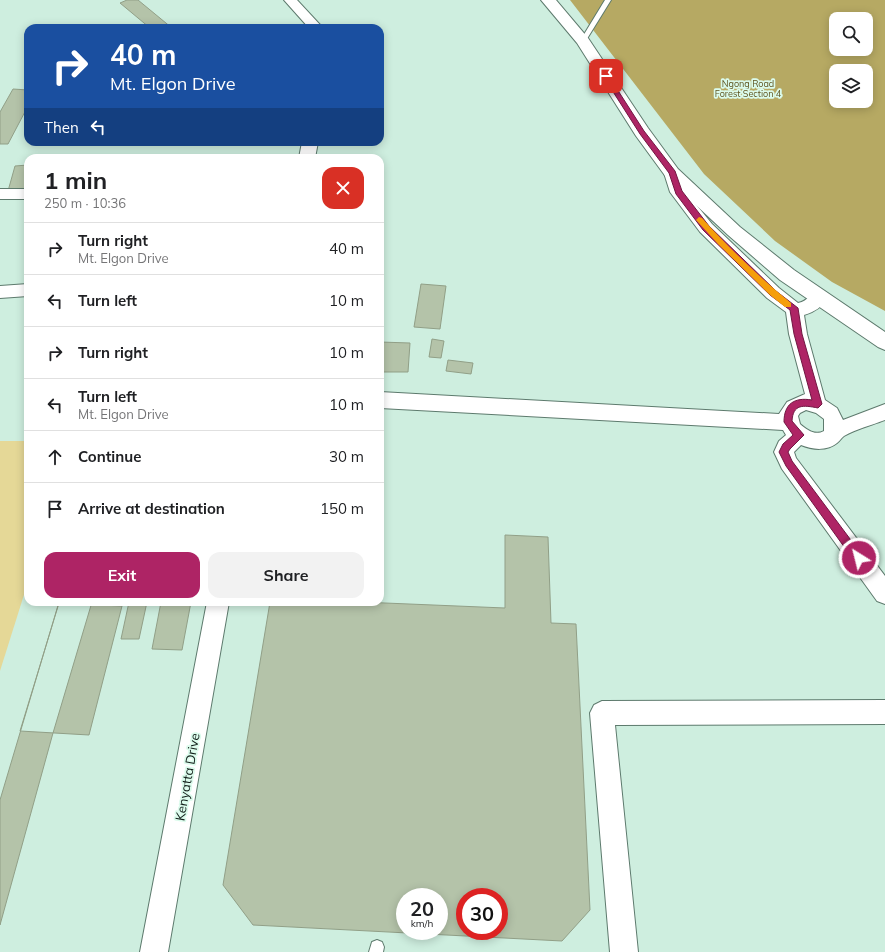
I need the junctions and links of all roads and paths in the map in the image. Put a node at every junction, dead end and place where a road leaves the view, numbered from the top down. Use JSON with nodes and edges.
{"nodes":[{"id":1,"x":290,"y":0,"type":"edge"},
{"id":2,"x":548,"y":0,"type":"edge"},
{"id":3,"x":608,"y":0,"type":"edge"},
{"id":4,"x":312,"y":24,"type":"edge"},
{"id":5,"x":583,"y":42,"type":"junction"},
{"id":6,"x":672,"y":173,"type":"junction"},
{"id":7,"x":0,"y":194,"type":"edge"},
{"id":8,"x":24,"y":194,"type":"edge"},
{"id":9,"x":24,"y":290,"type":"edge"},
{"id":10,"x":0,"y":292,"type":"edge"},
{"id":11,"x":819,"y":297,"type":"junction"},
{"id":12,"x":794,"y":308,"type":"junction"},
{"id":13,"x":885,"y":342,"type":"edge"},
{"id":14,"x":384,"y":400,"type":"edge"},
{"id":15,"x":818,"y":404,"type":"junction"},
{"id":16,"x":885,"y":412,"type":"edge"},
{"id":17,"x":794,"y":428,"type":"junction"},
{"id":18,"x":835,"y":431,"type":"junction"},
{"id":19,"x":885,"y":594,"type":"edge"},
{"id":20,"x":217,"y":606,"type":"edge"},
{"id":21,"x":885,"y":712,"type":"edge"},
{"id":22,"x":154,"y":952,"type":"edge"},
{"id":23,"x":624,"y":952,"type":"edge"}],
"edges":[{"from":1,"to":4,"type":"street"},
{"from":2,"to":5,"type":"street"},
{"from":3,"to":5,"type":"lane"},
{"from":5,"to":6,"type":"street"},
{"from":6,"to":11,"type":"street"},
{"from":6,"to":12,"type":"street"},
{"from":7,"to":8,"type":"street"},
{"from":9,"to":10,"type":"street"},
{"from":11,"to":12,"type":"street"},
{"from":11,"to":13,"type":"street"},
{"from":12,"to":15,"type":"street"},
{"from":14,"to":17,"type":"street"},
{"from":15,"to":17,"type":"street"},
{"from":15,"to":18,"type":"street"},
{"from":16,"to":18,"type":"street"},
{"from":17,"to":18,"type":"street"},
{"from":17,"to":19,"type":"street"},
{"from":20,"to":22,"type":"street","name":"Kenyatta Drive"},
{"from":21,"to":23,"type":"street"}]}
